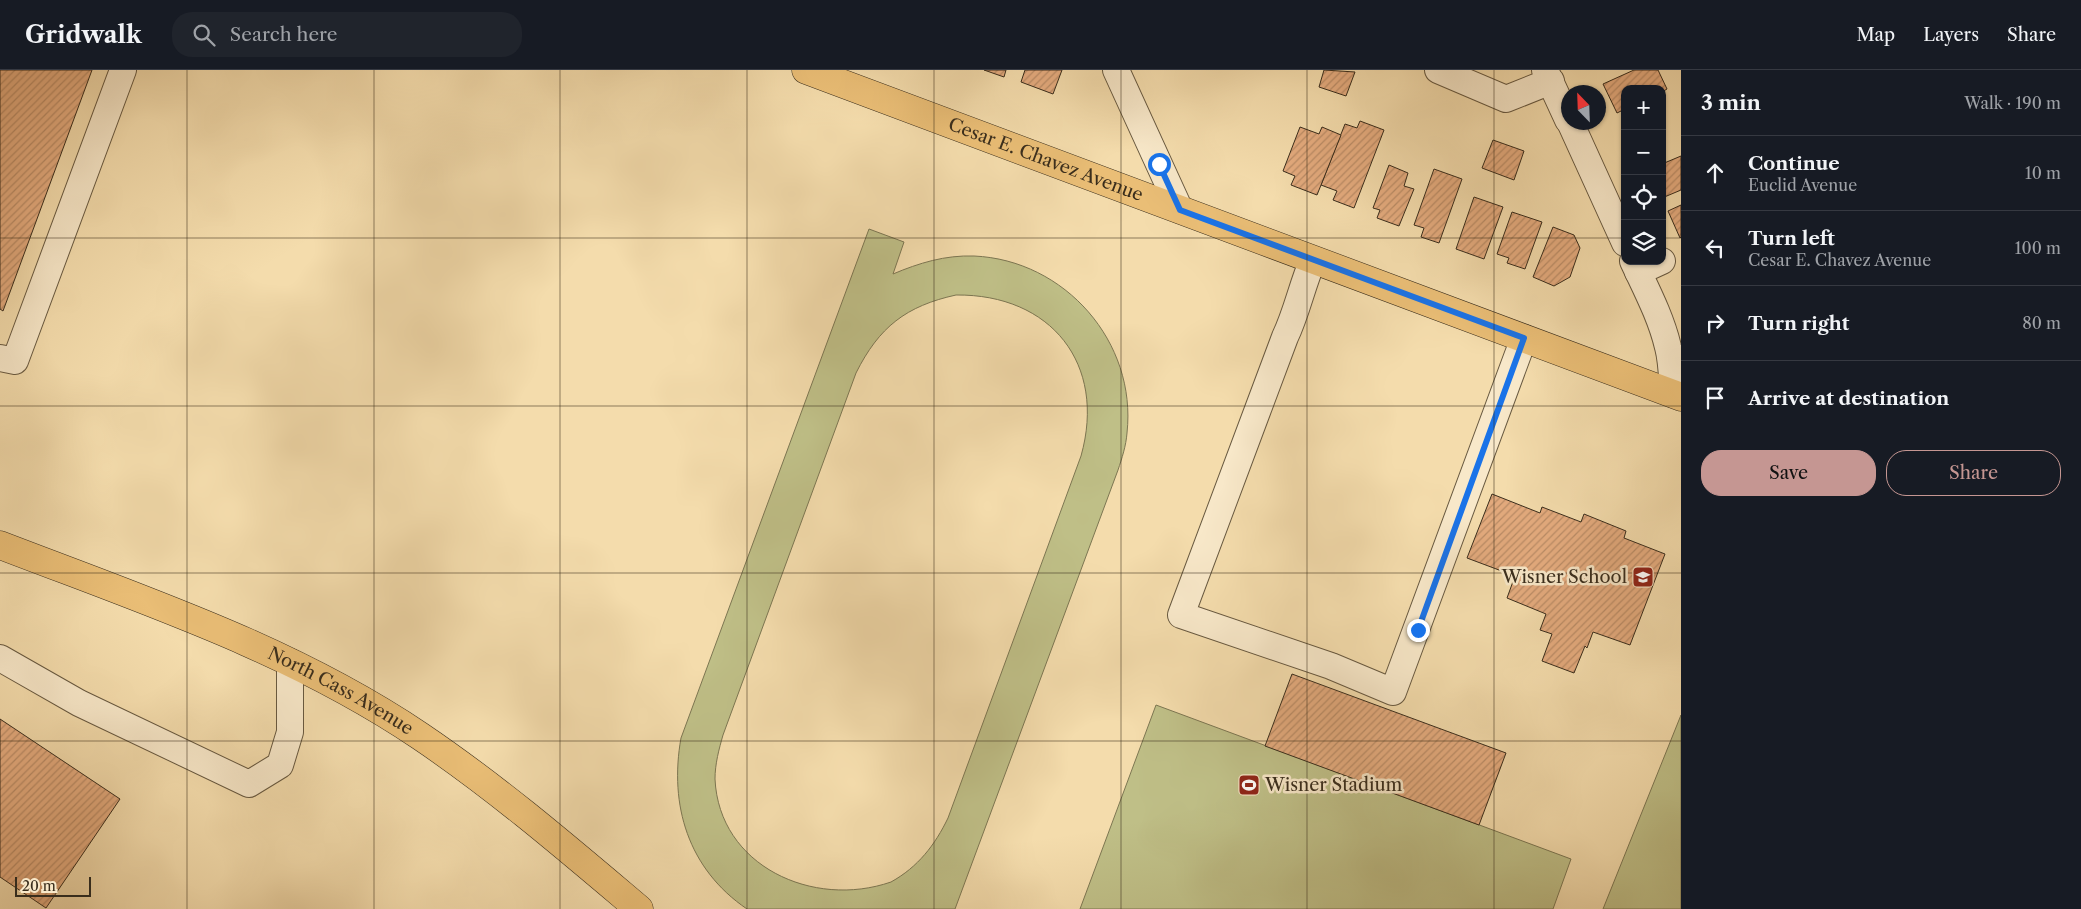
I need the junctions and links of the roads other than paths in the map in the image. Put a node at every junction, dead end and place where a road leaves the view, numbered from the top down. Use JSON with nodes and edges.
{"nodes":[{"id":1,"x":123,"y":70,"type":"edge"},
{"id":2,"x":806,"y":70,"type":"edge"},
{"id":3,"x":1116,"y":70,"type":"edge"},
{"id":4,"x":1438,"y":70,"type":"edge"},
{"id":5,"x":1548,"y":76,"type":"edge"},
{"id":6,"x":1561,"y":104,"type":"edge"},
{"id":7,"x":1573,"y":130,"type":"edge"},
{"id":8,"x":1180,"y":210,"type":"junction"},
{"id":9,"x":1621,"y":235,"type":"edge"},
{"id":10,"x":1681,"y":253,"type":"edge"},
{"id":11,"x":1666,"y":259,"type":"edge"},
{"id":12,"x":1313,"y":260,"type":"junction"},
{"id":13,"x":1635,"y":266,"type":"edge"},
{"id":14,"x":1524,"y":338,"type":"junction"},
{"id":15,"x":0,"y":358,"type":"edge"},
{"id":16,"x":1677,"y":395,"type":"edge"},
{"id":17,"x":0,"y":545,"type":"edge"},
{"id":18,"x":0,"y":658,"type":"edge"},
{"id":19,"x":290,"y":662,"type":"junction"},
{"id":20,"x":639,"y":909,"type":"edge"}],
"edges":[{"from":1,"to":15,"type":"street"},
{"from":2,"to":8,"type":"main road","name":"Cesar E. Chavez Avenue"},
{"from":3,"to":8,"type":"street"},
{"from":4,"to":5,"type":"street"},
{"from":5,"to":6,"type":"street"},
{"from":7,"to":9,"type":"street"},
{"from":8,"to":12,"type":"main road","name":"Cesar E. Chavez Avenue"},
{"from":10,"to":11,"type":"street"},
{"from":12,"to":14,"type":"main road","name":"Cesar E. Chavez Avenue"},
{"from":12,"to":14,"type":"street"},
{"from":13,"to":16,"type":"street"},
{"from":14,"to":16,"type":"main road","name":"Cesar E. Chavez Avenue"},
{"from":17,"to":19,"type":"main road","name":"North Cass Avenue"},
{"from":18,"to":19,"type":"street"},
{"from":19,"to":20,"type":"main road","name":"North Cass Avenue"}]}
